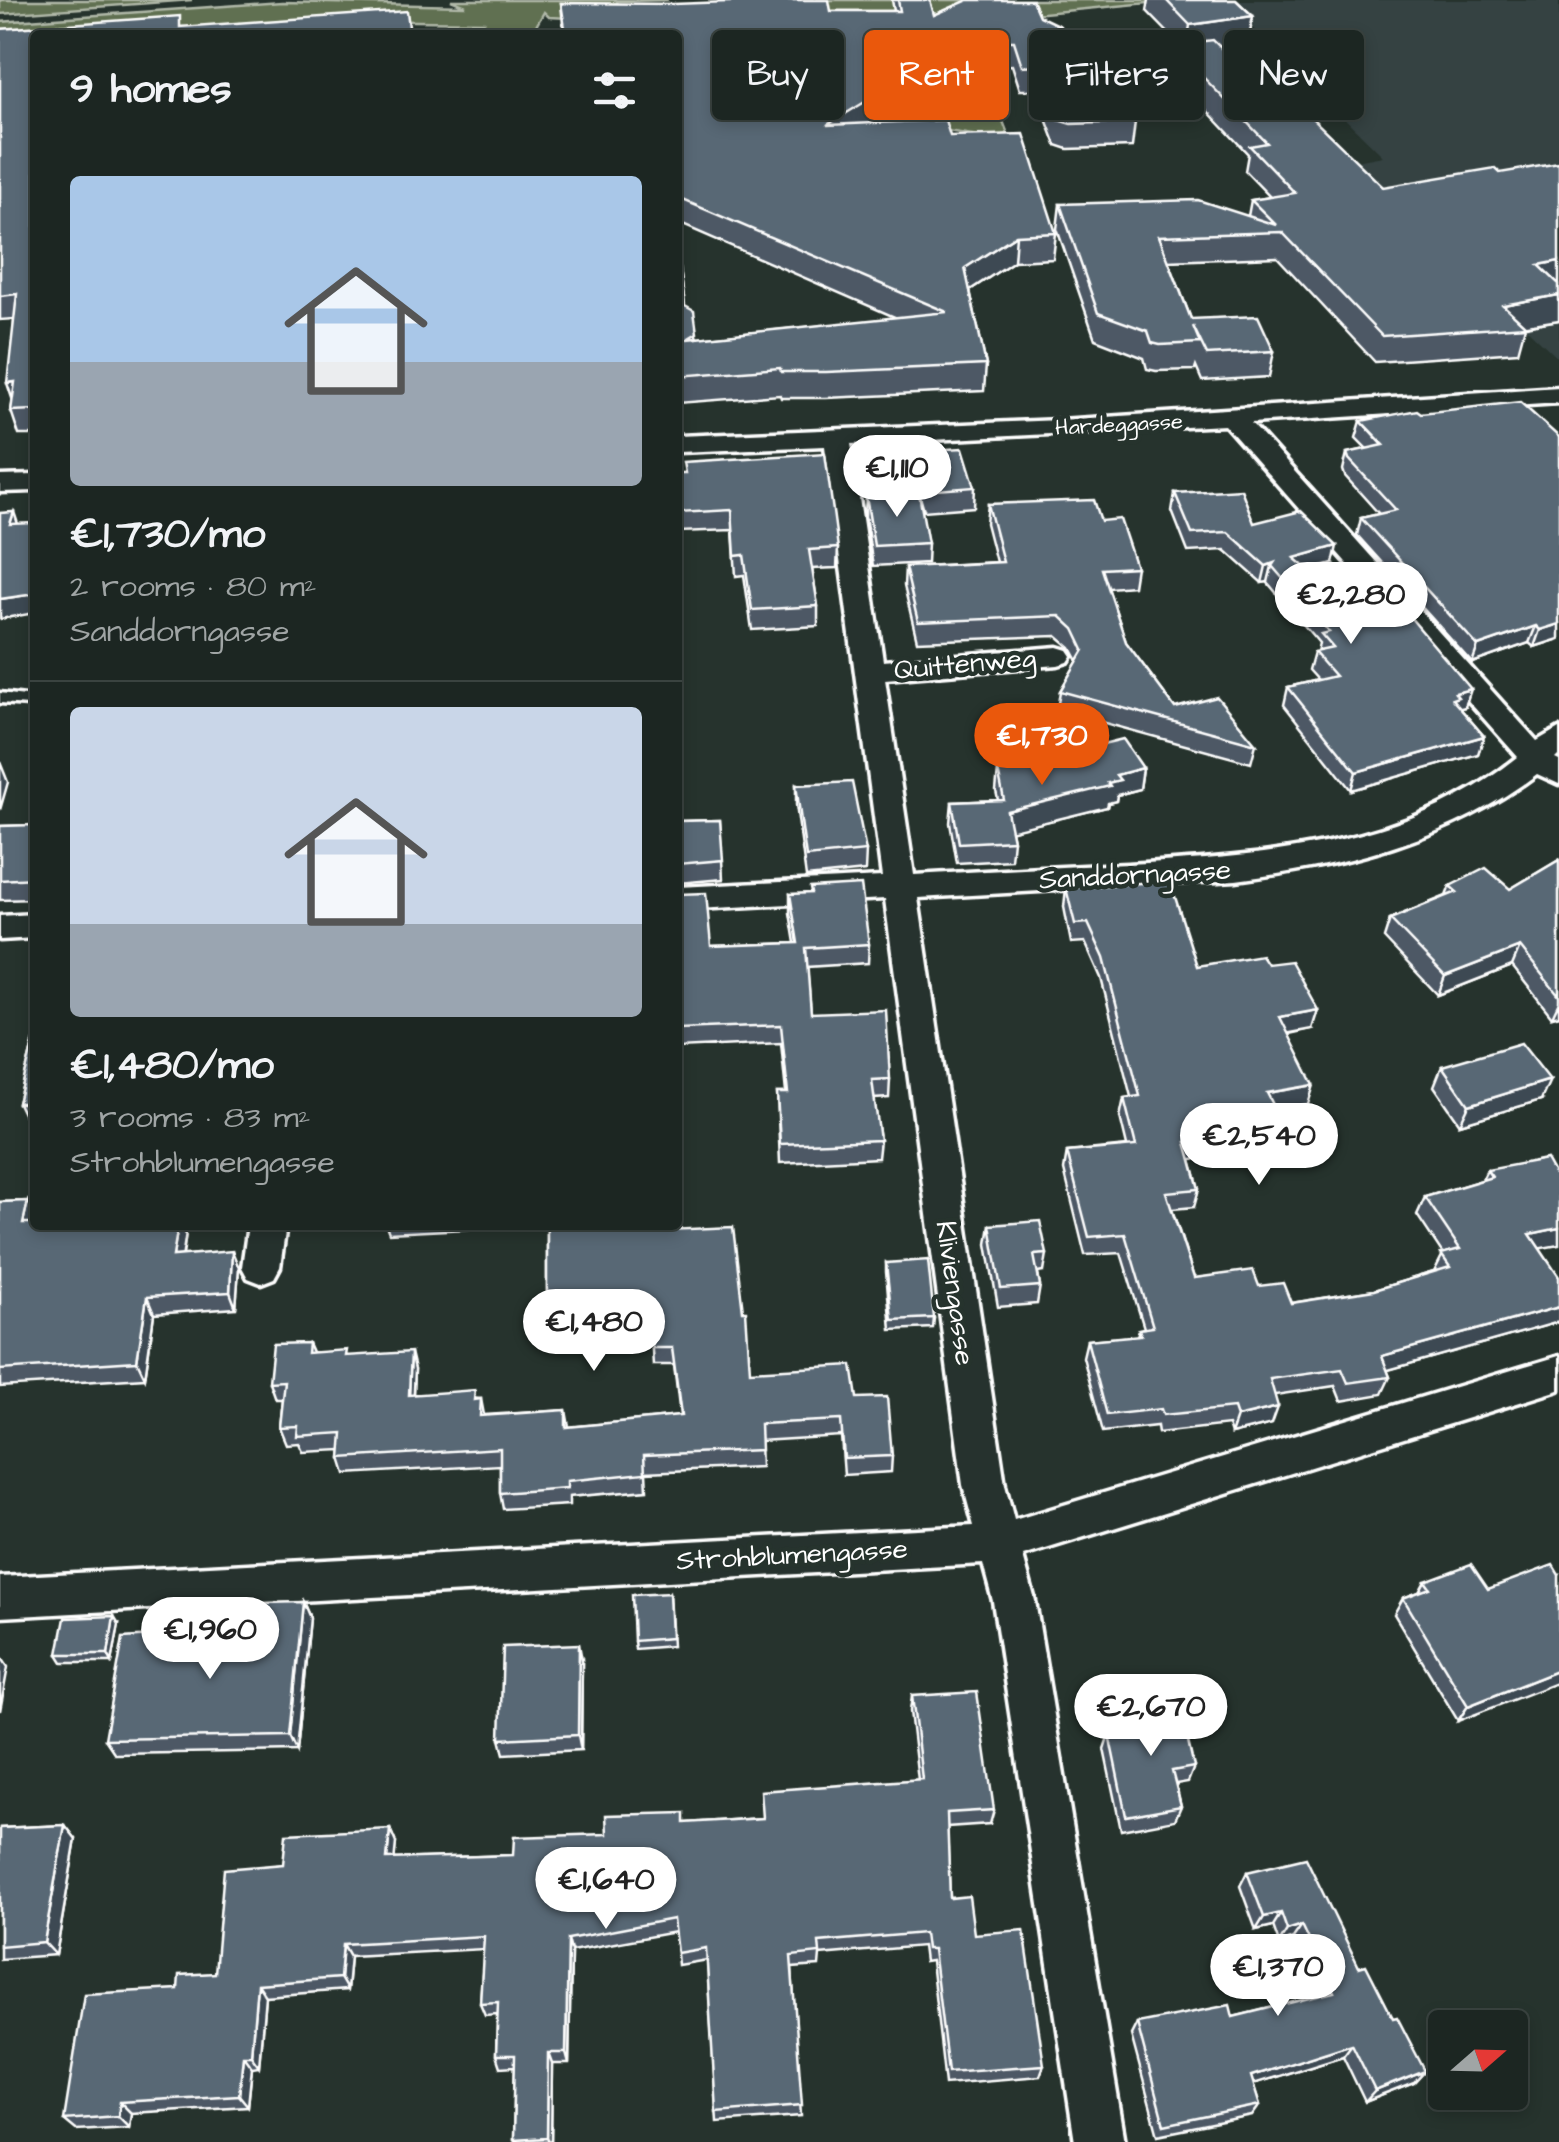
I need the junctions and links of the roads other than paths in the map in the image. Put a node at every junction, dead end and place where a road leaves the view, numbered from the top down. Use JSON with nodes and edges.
{"nodes":[{"id":1,"x":1559,"y":395,"type":"edge"},
{"id":2,"x":1233,"y":418,"type":"junction"},
{"id":3,"x":838,"y":439,"type":"junction"},
{"id":4,"x":682,"y":444,"type":"edge"},
{"id":5,"x":30,"y":482,"type":"edge"},
{"id":6,"x":0,"y":484,"type":"edge"},
{"id":7,"x":1058,"y":656,"type":"dead end"},
{"id":8,"x":871,"y":671,"type":"junction"},
{"id":9,"x":0,"y":698,"type":"edge"},
{"id":10,"x":29,"y":700,"type":"dead end"},
{"id":11,"x":1552,"y":758,"type":"edge"},
{"id":12,"x":898,"y":888,"type":"junction"},
{"id":13,"x":682,"y":898,"type":"edge"},
{"id":14,"x":30,"y":926,"type":"edge"},
{"id":15,"x":0,"y":928,"type":"edge"},
{"id":16,"x":266,"y":1230,"type":"edge"},
{"id":17,"x":261,"y":1267,"type":"dead end"},
{"id":18,"x":1559,"y":1373,"type":"edge"},
{"id":19,"x":998,"y":1544,"type":"junction"},
{"id":20,"x":0,"y":1597,"type":"edge"},
{"id":21,"x":1100,"y":2142,"type":"edge"}],
"edges":[{"from":1,"to":2,"type":"street","name":"Hardeggasse"},
{"from":2,"to":3,"type":"street","name":"Hardeggasse"},
{"from":2,"to":11,"type":"street"},
{"from":3,"to":4,"type":"street","name":"Hardeggasse"},
{"from":3,"to":8,"type":"street","name":"Kliviengasse"},
{"from":5,"to":6,"type":"street"},
{"from":7,"to":8,"type":"street","name":"Quittenweg"},
{"from":8,"to":12,"type":"street","name":"Kliviengasse"},
{"from":9,"to":10,"type":"lane"},
{"from":11,"to":12,"type":"street","name":"Sanddorngasse"},
{"from":12,"to":13,"type":"street","name":"Sanddorngasse"},
{"from":12,"to":19,"type":"street","name":"Kliviengasse"},
{"from":14,"to":15,"type":"street"},
{"from":16,"to":17,"type":"street"},
{"from":18,"to":19,"type":"street","name":"Strohblumengasse"},
{"from":19,"to":20,"type":"street","name":"Strohblumengasse"},
{"from":19,"to":21,"type":"street","name":"Kliviengasse"}]}
